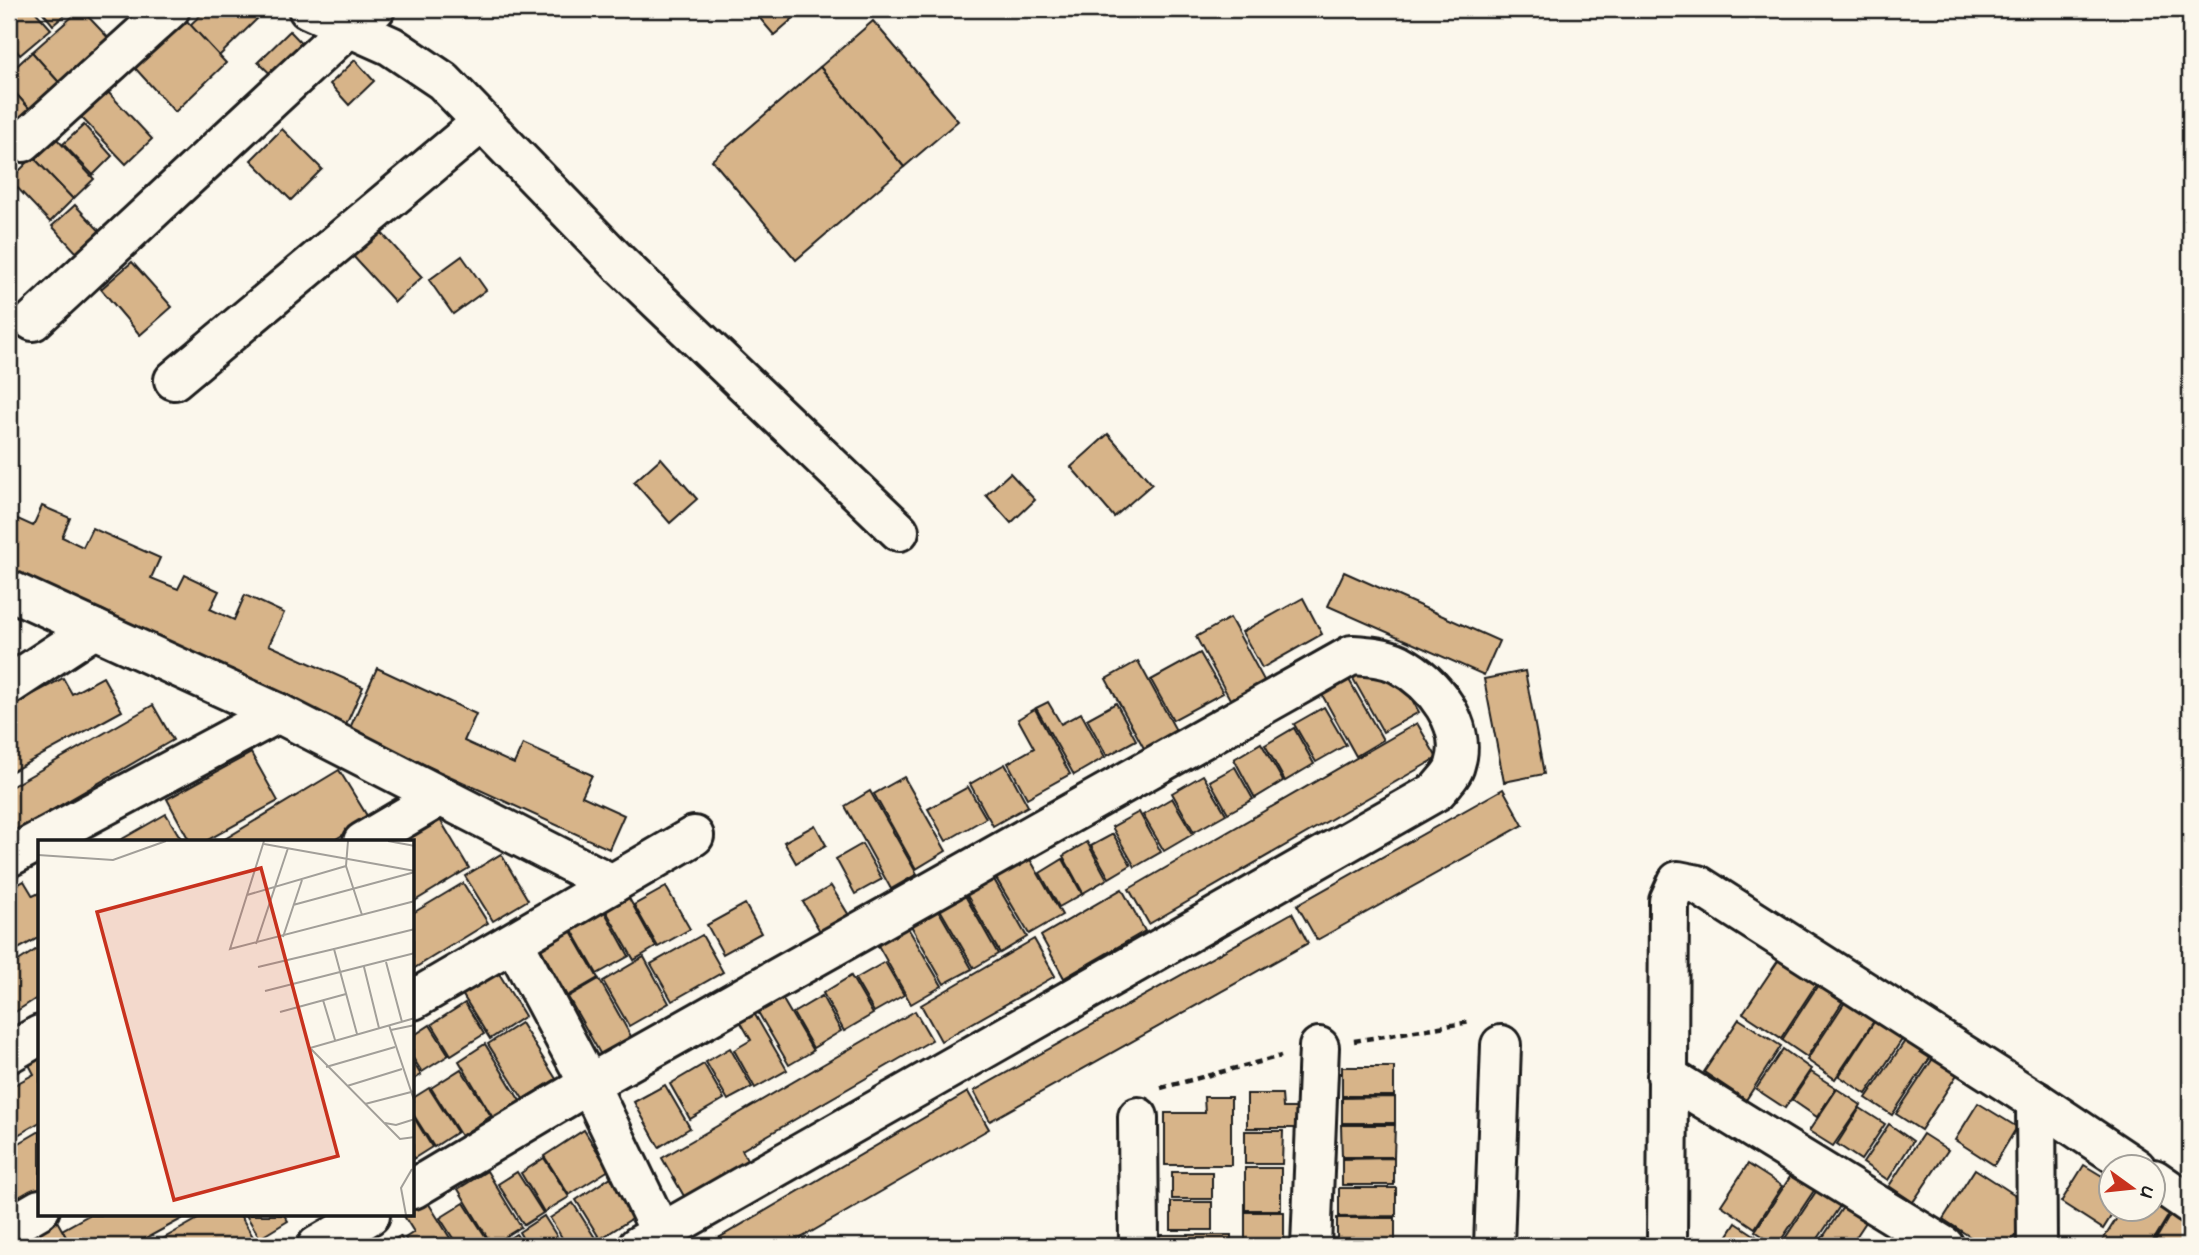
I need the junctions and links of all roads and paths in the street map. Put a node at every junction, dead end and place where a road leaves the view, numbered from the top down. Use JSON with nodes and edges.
{"nodes":[{"id":1,"x":170,"y":9,"type":"edge"},
{"id":2,"x":308,"y":9,"type":"edge"},
{"id":3,"x":362,"y":18,"type":"edge"},
{"id":4,"x":482,"y":122,"type":"junction"},
{"id":5,"x":23,"y":142,"type":"dead end"},
{"id":6,"x":33,"y":321,"type":"dead end"},
{"id":7,"x":174,"y":380,"type":"dead end"},
{"id":8,"x":899,"y":531,"type":"dead end"},
{"id":9,"x":9,"y":590,"type":"edge"},
{"id":10,"x":94,"y":629,"type":"junction"},
{"id":11,"x":9,"y":685,"type":"edge"},
{"id":12,"x":278,"y":713,"type":"junction"},
{"id":13,"x":441,"y":796,"type":"junction"},
{"id":14,"x":694,"y":836,"type":"dead end"},
{"id":15,"x":41,"y":840,"type":"edge"},
{"id":16,"x":366,"y":840,"type":"edge"},
{"id":17,"x":38,"y":841,"type":"edge"},
{"id":18,"x":9,"y":857,"type":"edge"},
{"id":19,"x":612,"y":884,"type":"junction"},
{"id":20,"x":514,"y":943,"type":"junction"},
{"id":21,"x":415,"y":999,"type":"edge"},
{"id":22,"x":38,"y":1036,"type":"edge"},
{"id":23,"x":1501,"y":1045,"type":"dead end"},
{"id":24,"x":1319,"y":1046,"type":"dead end"},
{"id":25,"x":9,"y":1053,"type":"edge"},
{"id":26,"x":1667,"y":1076,"type":"junction"},
{"id":27,"x":589,"y":1084,"type":"junction"},
{"id":28,"x":2036,"y":1101,"type":"junction"},
{"id":29,"x":1138,"y":1117,"type":"dead end"},
{"id":30,"x":2116,"y":1154,"type":"edge"},
{"id":31,"x":415,"y":1188,"type":"edge"},
{"id":32,"x":2168,"y":1189,"type":"edge"},
{"id":33,"x":2190,"y":1204,"type":"edge"},
{"id":34,"x":38,"y":1210,"type":"edge"},
{"id":35,"x":368,"y":1216,"type":"edge"},
{"id":36,"x":9,"y":1227,"type":"edge"},
{"id":37,"x":650,"y":1240,"type":"edge"},
{"id":38,"x":317,"y":1246,"type":"edge"},
{"id":39,"x":1139,"y":1246,"type":"edge"},
{"id":40,"x":1311,"y":1246,"type":"edge"},
{"id":41,"x":1494,"y":1246,"type":"edge"},
{"id":42,"x":1667,"y":1246,"type":"edge"},
{"id":43,"x":1944,"y":1246,"type":"edge"},
{"id":44,"x":2037,"y":1246,"type":"edge"}],
"edges":[{"from":1,"to":5,"type":"street"},
{"from":2,"to":3,"type":"street"},
{"from":3,"to":4,"type":"street"},
{"from":3,"to":6,"type":"street"},
{"from":4,"to":7,"type":"street"},
{"from":4,"to":8,"type":"street"},
{"from":9,"to":10,"type":"street"},
{"from":10,"to":11,"type":"street"},
{"from":10,"to":12,"type":"street"},
{"from":12,"to":13,"type":"street"},
{"from":12,"to":15,"type":"street"},
{"from":13,"to":16,"type":"street"},
{"from":13,"to":19,"type":"street"},
{"from":14,"to":19,"type":"street"},
{"from":17,"to":18,"type":"street"},
{"from":19,"to":20,"type":"street"},
{"from":20,"to":21,"type":"street"},
{"from":20,"to":27,"type":"street"},
{"from":22,"to":25,"type":"street"},
{"from":23,"to":41,"type":"street"},
{"from":24,"to":40,"type":"street"},
{"from":26,"to":28,"type":"street"},
{"from":26,"to":42,"type":"street"},
{"from":26,"to":43,"type":"street"},
{"from":27,"to":31,"type":"street"},
{"from":27,"to":37,"type":"street"},
{"from":27,"to":37,"type":"street"},
{"from":28,"to":30,"type":"street"},
{"from":28,"to":44,"type":"street"},
{"from":29,"to":39,"type":"street"},
{"from":32,"to":33,"type":"street"},
{"from":34,"to":36,"type":"street"},
{"from":35,"to":38,"type":"street"}]}
